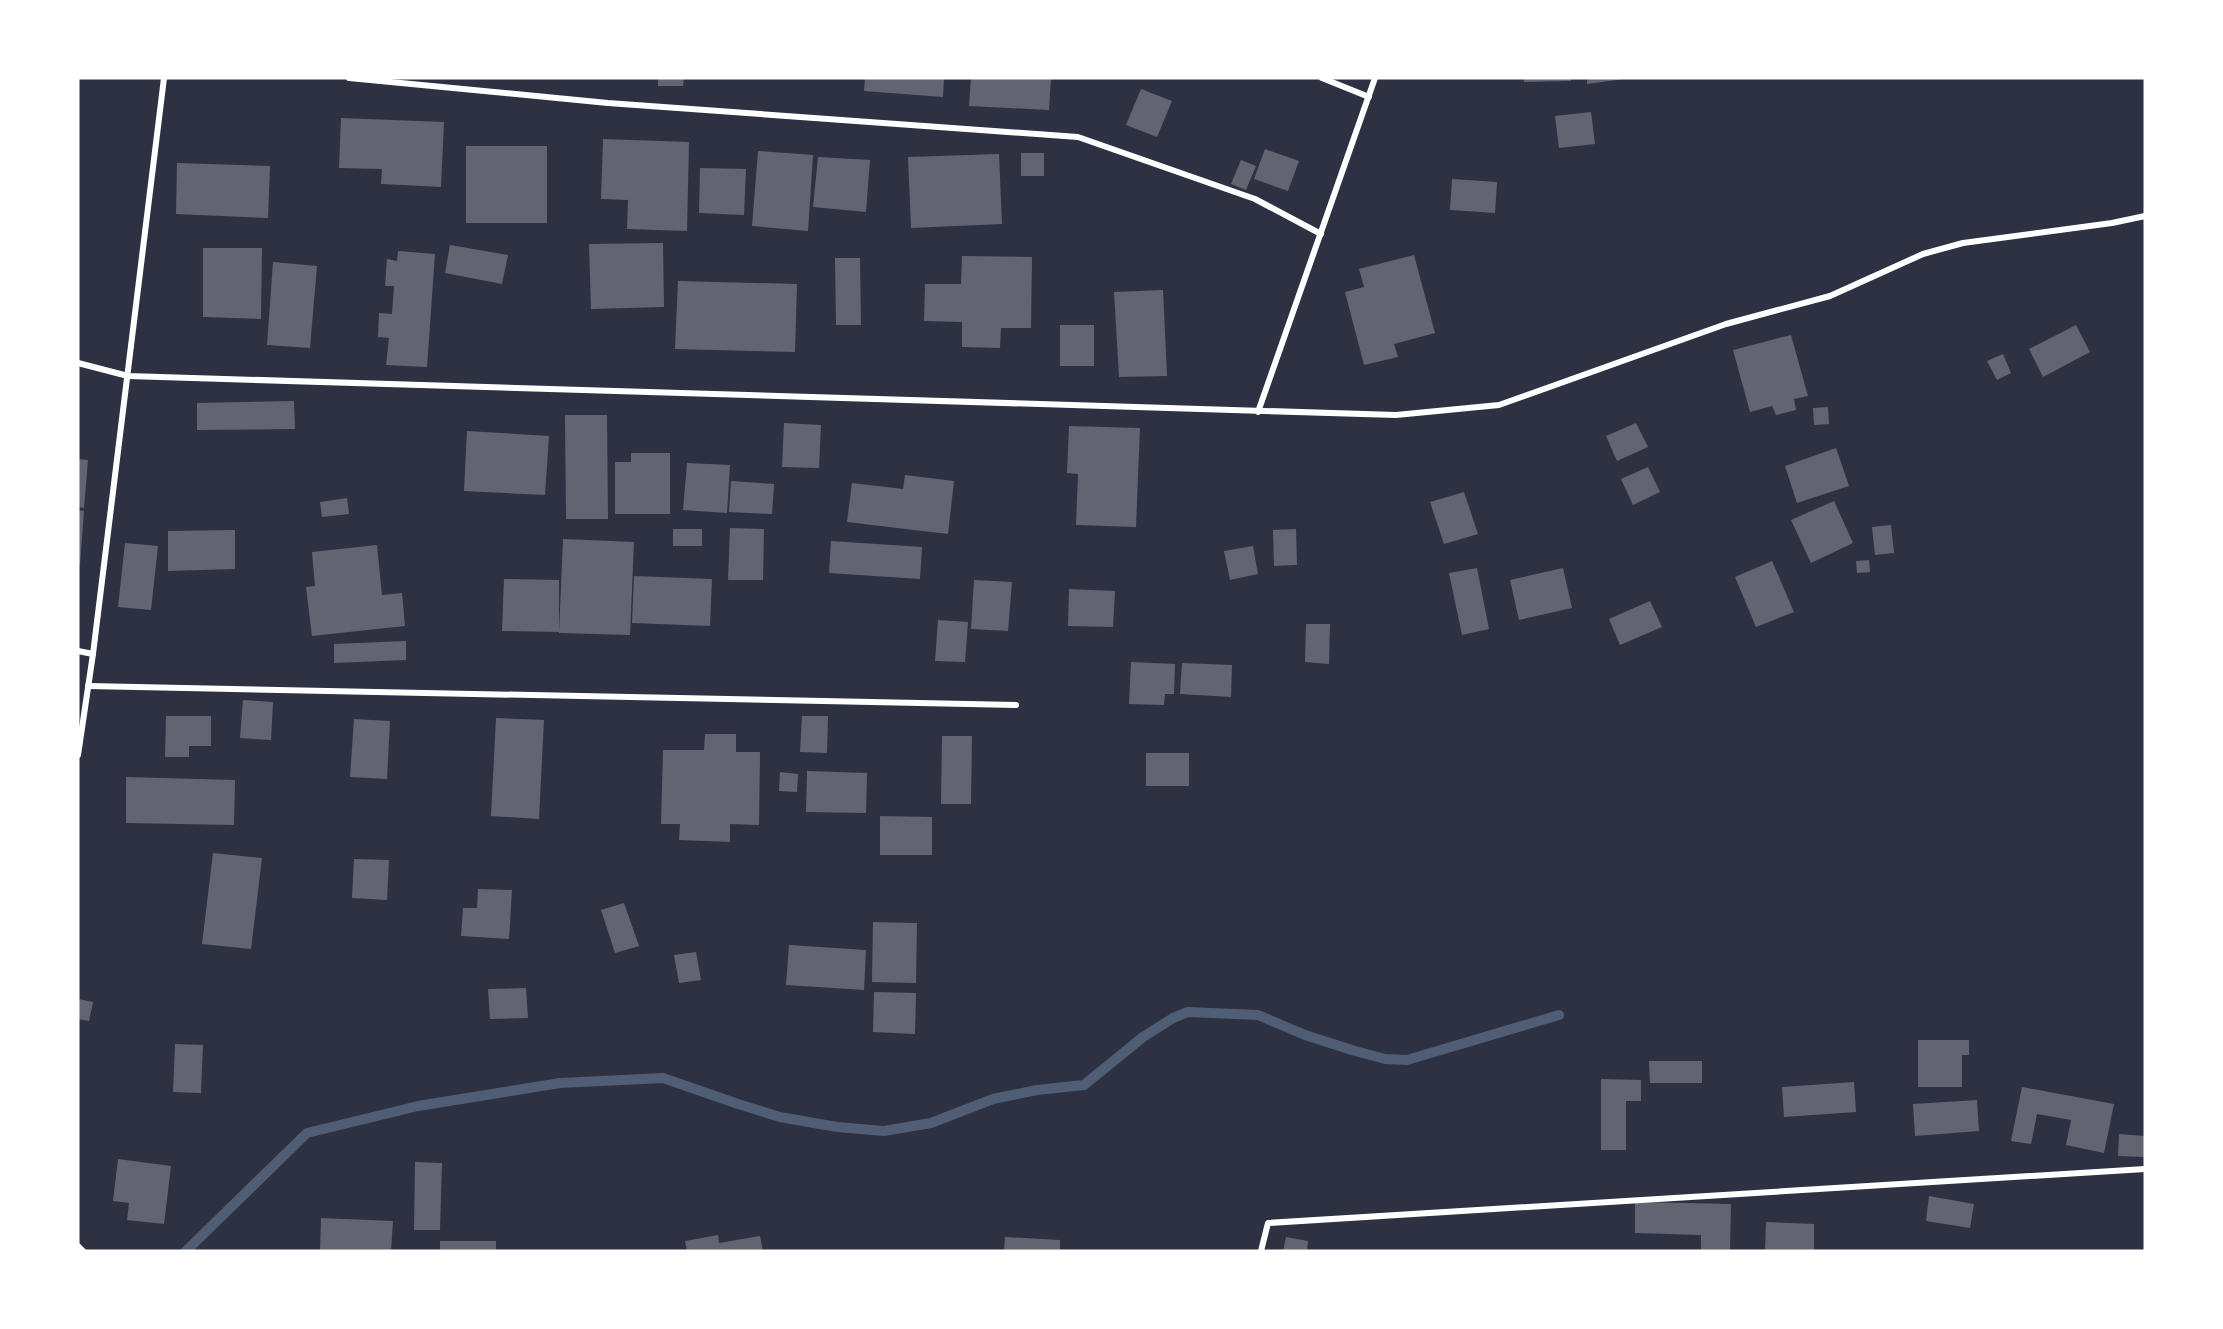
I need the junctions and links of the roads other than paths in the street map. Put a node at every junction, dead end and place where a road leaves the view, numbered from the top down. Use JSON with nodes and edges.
{"nodes":[{"id":1,"x":164,"y":78,"type":"edge"},
{"id":2,"x":350,"y":78,"type":"edge"},
{"id":3,"x":1322,"y":78,"type":"edge"},
{"id":4,"x":1376,"y":78,"type":"edge"},
{"id":5,"x":1369,"y":97,"type":"junction"},
{"id":6,"x":2145,"y":216,"type":"edge"},
{"id":7,"x":1321,"y":234,"type":"junction"},
{"id":8,"x":78,"y":363,"type":"edge"},
{"id":9,"x":128,"y":376,"type":"junction"},
{"id":10,"x":1258,"y":412,"type":"junction"},
{"id":11,"x":78,"y":651,"type":"edge"},
{"id":12,"x":93,"y":654,"type":"junction"},
{"id":13,"x":88,"y":686,"type":"junction"},
{"id":14,"x":1016,"y":705,"type":"dead end"},
{"id":15,"x":78,"y":754,"type":"edge"},
{"id":16,"x":2145,"y":1169,"type":"edge"},
{"id":17,"x":78,"y":1246,"type":"edge"},
{"id":18,"x":83,"y":1251,"type":"edge"},
{"id":19,"x":1261,"y":1251,"type":"edge"}],
"edges":[{"from":1,"to":9,"type":"street"},
{"from":2,"to":7,"type":"street"},
{"from":3,"to":5,"type":"street"},
{"from":4,"to":5,"type":"street"},
{"from":5,"to":7,"type":"street"},
{"from":6,"to":10,"type":"street"},
{"from":7,"to":10,"type":"street"},
{"from":8,"to":9,"type":"street"},
{"from":9,"to":10,"type":"street"},
{"from":9,"to":12,"type":"street"},
{"from":11,"to":12,"type":"street"},
{"from":12,"to":13,"type":"street"},
{"from":13,"to":14,"type":"street"},
{"from":13,"to":15,"type":"street"},
{"from":16,"to":19,"type":"street"},
{"from":17,"to":18,"type":"street"}]}
